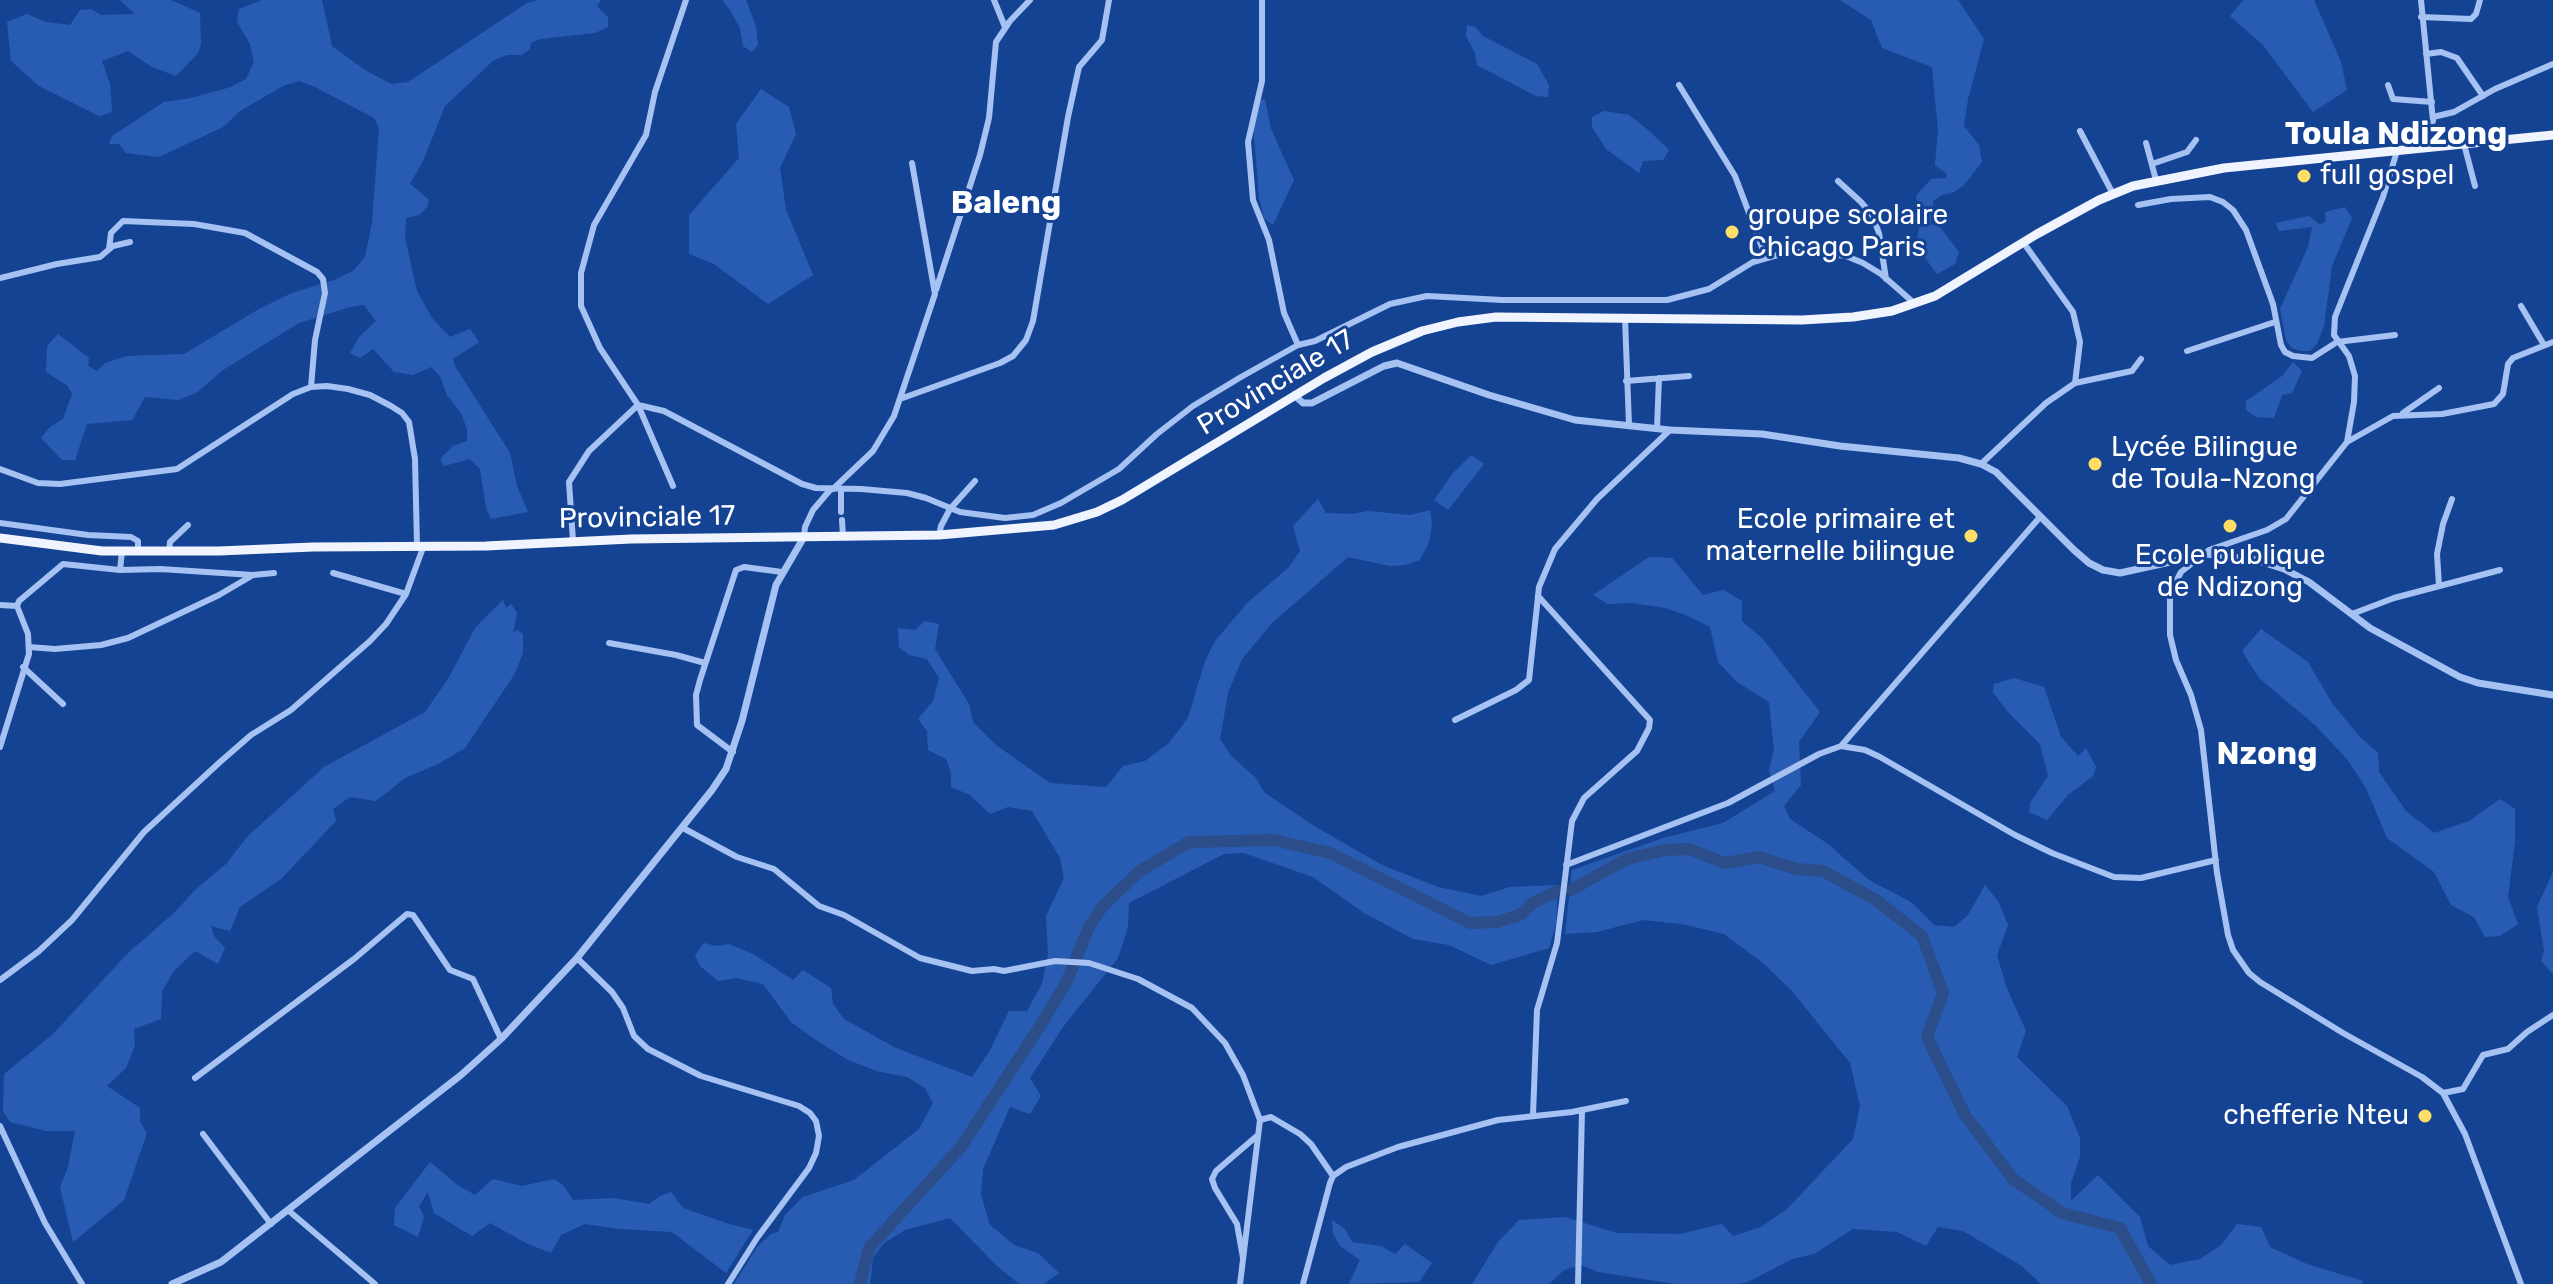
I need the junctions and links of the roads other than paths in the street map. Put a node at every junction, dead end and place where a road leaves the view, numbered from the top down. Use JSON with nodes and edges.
{"nodes":[{"id":1,"x":686,"y":0,"type":"edge"},
{"id":2,"x":994,"y":0,"type":"edge"},
{"id":3,"x":1109,"y":0,"type":"edge"},
{"id":4,"x":1262,"y":0,"type":"edge"},
{"id":5,"x":2421,"y":0,"type":"edge"},
{"id":6,"x":2480,"y":0,"type":"edge"},
{"id":7,"x":1028,"y":1,"type":"edge"},
{"id":8,"x":2421,"y":17,"type":"junction"},
{"id":9,"x":1005,"y":27,"type":"junction"},
{"id":10,"x":2426,"y":54,"type":"junction"},
{"id":11,"x":2553,"y":64,"type":"edge"},
{"id":12,"x":1679,"y":85,"type":"dead end"},
{"id":13,"x":2388,"y":85,"type":"dead end"},
{"id":14,"x":2483,"y":96,"type":"junction"},
{"id":15,"x":2432,"y":102,"type":"junction"},
{"id":16,"x":2433,"y":117,"type":"junction"},
{"id":17,"x":2080,"y":131,"type":"dead end"},
{"id":18,"x":2553,"y":135,"type":"edge"},
{"id":19,"x":2196,"y":140,"type":"dead end"},
{"id":20,"x":2146,"y":143,"type":"dead end"},
{"id":21,"x":2464,"y":144,"type":"junction"},
{"id":22,"x":2418,"y":148,"type":"junction"},
{"id":23,"x":2397,"y":151,"type":"junction"},
{"id":24,"x":912,"y":163,"type":"dead end"},
{"id":25,"x":2152,"y":164,"type":"junction"},
{"id":26,"x":2156,"y":180,"type":"junction"},
{"id":27,"x":1838,"y":181,"type":"dead end"},
{"id":28,"x":2475,"y":186,"type":"dead end"},
{"id":29,"x":2113,"y":194,"type":"junction"},
{"id":30,"x":2138,"y":205,"type":"dead end"},
{"id":31,"x":130,"y":242,"type":"dead end"},
{"id":32,"x":2023,"y":242,"type":"junction"},
{"id":33,"x":109,"y":249,"type":"junction"},
{"id":34,"x":1766,"y":258,"type":"junction"},
{"id":35,"x":0,"y":278,"type":"edge"},
{"id":36,"x":1886,"y":279,"type":"junction"},
{"id":37,"x":935,"y":294,"type":"junction"},
{"id":38,"x":1915,"y":304,"type":"junction"},
{"id":39,"x":2521,"y":306,"type":"dead end"},
{"id":40,"x":1625,"y":318,"type":"junction"},
{"id":41,"x":2275,"y":322,"type":"junction"},
{"id":42,"x":2395,"y":335,"type":"dead end"},
{"id":43,"x":2337,"y":342,"type":"junction"},
{"id":44,"x":2553,"y":342,"type":"edge"},
{"id":45,"x":1298,"y":345,"type":"junction"},
{"id":46,"x":2544,"y":345,"type":"junction"},
{"id":47,"x":2187,"y":351,"type":"dead end"},
{"id":48,"x":2141,"y":359,"type":"dead end"},
{"id":49,"x":1689,"y":376,"type":"dead end"},
{"id":50,"x":1659,"y":378,"type":"junction"},
{"id":51,"x":1626,"y":381,"type":"junction"},
{"id":52,"x":2075,"y":383,"type":"junction"},
{"id":53,"x":311,"y":387,"type":"junction"},
{"id":54,"x":2439,"y":388,"type":"dead end"},
{"id":55,"x":1294,"y":395,"type":"junction"},
{"id":56,"x":900,"y":399,"type":"junction"},
{"id":57,"x":638,"y":405,"type":"junction"},
{"id":58,"x":2403,"y":413,"type":"junction"},
{"id":59,"x":1629,"y":425,"type":"junction"},
{"id":60,"x":1657,"y":428,"type":"junction"},
{"id":61,"x":1670,"y":430,"type":"junction"},
{"id":62,"x":2347,"y":442,"type":"junction"},
{"id":63,"x":1981,"y":464,"type":"junction"},
{"id":64,"x":0,"y":469,"type":"edge"},
{"id":65,"x":975,"y":481,"type":"dead end"},
{"id":66,"x":673,"y":486,"type":"dead end"},
{"id":67,"x":835,"y":489,"type":"junction"},
{"id":68,"x":2452,"y":499,"type":"dead end"},
{"id":69,"x":950,"y":509,"type":"junction"},
{"id":70,"x":2040,"y":517,"type":"junction"},
{"id":71,"x":0,"y":523,"type":"edge"},
{"id":72,"x":188,"y":525,"type":"dead end"},
{"id":73,"x":60,"y":531,"type":"junction"},
{"id":74,"x":939,"y":535,"type":"junction"},
{"id":75,"x":843,"y":536,"type":"junction"},
{"id":76,"x":804,"y":537,"type":"junction"},
{"id":77,"x":0,"y":538,"type":"edge"},
{"id":78,"x":573,"y":541,"type":"junction"},
{"id":79,"x":420,"y":545,"type":"junction"},
{"id":80,"x":62,"y":546,"type":"junction"},
{"id":81,"x":122,"y":551,"type":"junction"},
{"id":82,"x":138,"y":552,"type":"junction"},
{"id":83,"x":169,"y":552,"type":"junction"},
{"id":84,"x":2200,"y":554,"type":"junction"},
{"id":85,"x":120,"y":570,"type":"junction"},
{"id":86,"x":2500,"y":570,"type":"dead end"},
{"id":87,"x":782,"y":572,"type":"junction"},
{"id":88,"x":274,"y":573,"type":"dead end"},
{"id":89,"x":333,"y":573,"type":"dead end"},
{"id":90,"x":253,"y":575,"type":"junction"},
{"id":91,"x":2439,"y":586,"type":"junction"},
{"id":92,"x":406,"y":594,"type":"junction"},
{"id":93,"x":1538,"y":596,"type":"junction"},
{"id":94,"x":0,"y":605,"type":"edge"},
{"id":95,"x":17,"y":606,"type":"junction"},
{"id":96,"x":2352,"y":614,"type":"junction"},
{"id":97,"x":609,"y":643,"type":"dead end"},
{"id":98,"x":29,"y":647,"type":"junction"},
{"id":99,"x":705,"y":663,"type":"junction"},
{"id":100,"x":23,"y":667,"type":"junction"},
{"id":101,"x":2553,"y":695,"type":"edge"},
{"id":102,"x":63,"y":704,"type":"dead end"},
{"id":103,"x":1455,"y":720,"type":"dead end"},
{"id":104,"x":1841,"y":746,"type":"junction"},
{"id":105,"x":0,"y":747,"type":"edge"},
{"id":106,"x":733,"y":752,"type":"junction"},
{"id":107,"x":683,"y":828,"type":"junction"},
{"id":108,"x":2216,"y":860,"type":"junction"},
{"id":109,"x":1566,"y":865,"type":"junction"},
{"id":110,"x":577,"y":958,"type":"junction"},
{"id":111,"x":0,"y":980,"type":"edge"},
{"id":112,"x":2553,"y":1015,"type":"edge"},
{"id":113,"x":501,"y":1039,"type":"junction"},
{"id":114,"x":195,"y":1078,"type":"dead end"},
{"id":115,"x":2443,"y":1093,"type":"junction"},
{"id":116,"x":1626,"y":1101,"type":"dead end"},
{"id":117,"x":1582,"y":1110,"type":"junction"},
{"id":118,"x":1533,"y":1115,"type":"junction"},
{"id":119,"x":1260,"y":1120,"type":"junction"},
{"id":120,"x":0,"y":1126,"type":"edge"},
{"id":121,"x":203,"y":1134,"type":"dead end"},
{"id":122,"x":1258,"y":1135,"type":"junction"},
{"id":123,"x":1333,"y":1176,"type":"junction"},
{"id":124,"x":289,"y":1211,"type":"junction"},
{"id":125,"x":271,"y":1224,"type":"junction"},
{"id":126,"x":1243,"y":1261,"type":"junction"},
{"id":127,"x":82,"y":1284,"type":"edge"},
{"id":128,"x":172,"y":1284,"type":"edge"},
{"id":129,"x":375,"y":1284,"type":"edge"},
{"id":130,"x":728,"y":1284,"type":"edge"},
{"id":131,"x":1240,"y":1284,"type":"edge"},
{"id":132,"x":1303,"y":1284,"type":"edge"},
{"id":133,"x":1578,"y":1284,"type":"edge"},
{"id":134,"x":2521,"y":1284,"type":"edge"}],
"edges":[{"from":1,"to":57,"type":"street"},
{"from":2,"to":9,"type":"street"},
{"from":3,"to":56,"type":"street"},
{"from":4,"to":45,"type":"street"},
{"from":5,"to":8,"type":"street"},
{"from":6,"to":8,"type":"street"},
{"from":7,"to":9,"type":"street"},
{"from":8,"to":10,"type":"street"},
{"from":9,"to":37,"type":"street"},
{"from":10,"to":14,"type":"street"},
{"from":10,"to":15,"type":"street"},
{"from":11,"to":14,"type":"street"},
{"from":12,"to":34,"type":"street"},
{"from":13,"to":15,"type":"street"},
{"from":14,"to":16,"type":"street"},
{"from":15,"to":16,"type":"street"},
{"from":16,"to":22,"type":"street"},
{"from":17,"to":29,"type":"street"},
{"from":18,"to":21,"type":"main road","name":"Provinciale 17"},
{"from":19,"to":25,"type":"street"},
{"from":20,"to":25,"type":"street"},
{"from":21,"to":22,"type":"main road","name":"Provinciale 17"},
{"from":21,"to":28,"type":"street"},
{"from":22,"to":23,"type":"main road","name":"Provinciale 17"},
{"from":23,"to":26,"type":"main road","name":"Provinciale 17"},
{"from":23,"to":43,"type":"street"},
{"from":24,"to":37,"type":"street"},
{"from":25,"to":26,"type":"street"},
{"from":26,"to":29,"type":"main road","name":"Provinciale 17"},
{"from":27,"to":36,"type":"street"},
{"from":29,"to":32,"type":"main road","name":"Provinciale 17"},
{"from":30,"to":41,"type":"street"},
{"from":31,"to":33,"type":"street"},
{"from":32,"to":38,"type":"main road","name":"Provinciale 17"},
{"from":32,"to":52,"type":"street"},
{"from":33,"to":35,"type":"street"},
{"from":33,"to":53,"type":"street"},
{"from":34,"to":36,"type":"street"},
{"from":34,"to":45,"type":"street"},
{"from":36,"to":38,"type":"street"},
{"from":37,"to":56,"type":"street"},
{"from":38,"to":40,"type":"main road","name":"Provinciale 17"},
{"from":39,"to":46,"type":"street"},
{"from":40,"to":51,"type":"street"},
{"from":40,"to":55,"type":"main road","name":"Provinciale 17"},
{"from":41,"to":43,"type":"street"},
{"from":41,"to":47,"type":"street"},
{"from":42,"to":43,"type":"street"},
{"from":43,"to":62,"type":"street"},
{"from":44,"to":46,"type":"street"},
{"from":45,"to":69,"type":"street"},
{"from":46,"to":58,"type":"street"},
{"from":48,"to":52,"type":"street"},
{"from":49,"to":50,"type":"street"},
{"from":50,"to":51,"type":"street"},
{"from":50,"to":60,"type":"street"},
{"from":51,"to":59,"type":"street"},
{"from":52,"to":63,"type":"street"},
{"from":53,"to":64,"type":"street"},
{"from":53,"to":79,"type":"street"},
{"from":54,"to":58,"type":"street"},
{"from":55,"to":59,"type":"street"},
{"from":55,"to":74,"type":"main road","name":"Provinciale 17"},
{"from":56,"to":67,"type":"street"},
{"from":57,"to":66,"type":"street"},
{"from":57,"to":67,"type":"street"},
{"from":57,"to":78,"type":"street"},
{"from":58,"to":62,"type":"street"},
{"from":59,"to":60,"type":"street"},
{"from":60,"to":61,"type":"street"},
{"from":61,"to":63,"type":"street"},
{"from":61,"to":93,"type":"street"},
{"from":62,"to":84,"type":"street"},
{"from":63,"to":70,"type":"street"},
{"from":65,"to":69,"type":"street"},
{"from":67,"to":69,"type":"street"},
{"from":67,"to":75,"type":"street"},
{"from":67,"to":76,"type":"street"},
{"from":68,"to":91,"type":"street"},
{"from":69,"to":74,"type":"street"},
{"from":70,"to":84,"type":"street"},
{"from":70,"to":104,"type":"street"},
{"from":71,"to":73,"type":"street"},
{"from":72,"to":83,"type":"street"},
{"from":73,"to":80,"type":"street"},
{"from":73,"to":82,"type":"street"},
{"from":74,"to":75,"type":"main road","name":"Provinciale 17"},
{"from":75,"to":76,"type":"main road","name":"Provinciale 17"},
{"from":76,"to":78,"type":"main road","name":"Provinciale 17"},
{"from":76,"to":87,"type":"street"},
{"from":77,"to":80,"type":"main road","name":"Provinciale 17"},
{"from":78,"to":79,"type":"main road","name":"Provinciale 17"},
{"from":79,"to":83,"type":"main road","name":"Provinciale 17"},
{"from":79,"to":92,"type":"street"},
{"from":80,"to":81,"type":"main road","name":"Provinciale 17"},
{"from":81,"to":82,"type":"main road","name":"Provinciale 17"},
{"from":81,"to":85,"type":"street"},
{"from":82,"to":83,"type":"main road","name":"Provinciale 17"},
{"from":84,"to":96,"type":"street"},
{"from":84,"to":108,"type":"street"},
{"from":85,"to":90,"type":"street"},
{"from":85,"to":95,"type":"street"},
{"from":86,"to":91,"type":"street"},
{"from":87,"to":99,"type":"street"},
{"from":87,"to":106,"type":"street"},
{"from":88,"to":90,"type":"street"},
{"from":89,"to":92,"type":"street"},
{"from":90,"to":98,"type":"street"},
{"from":91,"to":96,"type":"street"},
{"from":92,"to":111,"type":"street"},
{"from":93,"to":103,"type":"street"},
{"from":93,"to":109,"type":"street"},
{"from":94,"to":95,"type":"street"},
{"from":95,"to":98,"type":"street"},
{"from":96,"to":101,"type":"street"},
{"from":97,"to":99,"type":"street"},
{"from":98,"to":100,"type":"street"},
{"from":99,"to":106,"type":"street"},
{"from":100,"to":102,"type":"street"},
{"from":100,"to":105,"type":"street"},
{"from":104,"to":108,"type":"street"},
{"from":104,"to":109,"type":"street"},
{"from":106,"to":107,"type":"street"},
{"from":107,"to":110,"type":"street"},
{"from":107,"to":119,"type":"street"},
{"from":108,"to":115,"type":"street"},
{"from":109,"to":118,"type":"street"},
{"from":110,"to":113,"type":"street"},
{"from":110,"to":130,"type":"street"},
{"from":112,"to":115,"type":"street"},
{"from":113,"to":114,"type":"street"},
{"from":113,"to":124,"type":"street"},
{"from":115,"to":134,"type":"street"},
{"from":116,"to":117,"type":"street"},
{"from":117,"to":118,"type":"street"},
{"from":117,"to":133,"type":"street"},
{"from":118,"to":123,"type":"street"},
{"from":119,"to":122,"type":"street"},
{"from":119,"to":123,"type":"street"},
{"from":120,"to":127,"type":"street"},
{"from":121,"to":125,"type":"street"},
{"from":122,"to":126,"type":"street"},
{"from":122,"to":126,"type":"street"},
{"from":123,"to":132,"type":"street"},
{"from":124,"to":125,"type":"street"},
{"from":124,"to":129,"type":"street"},
{"from":125,"to":128,"type":"street"},
{"from":126,"to":131,"type":"street"}]}
